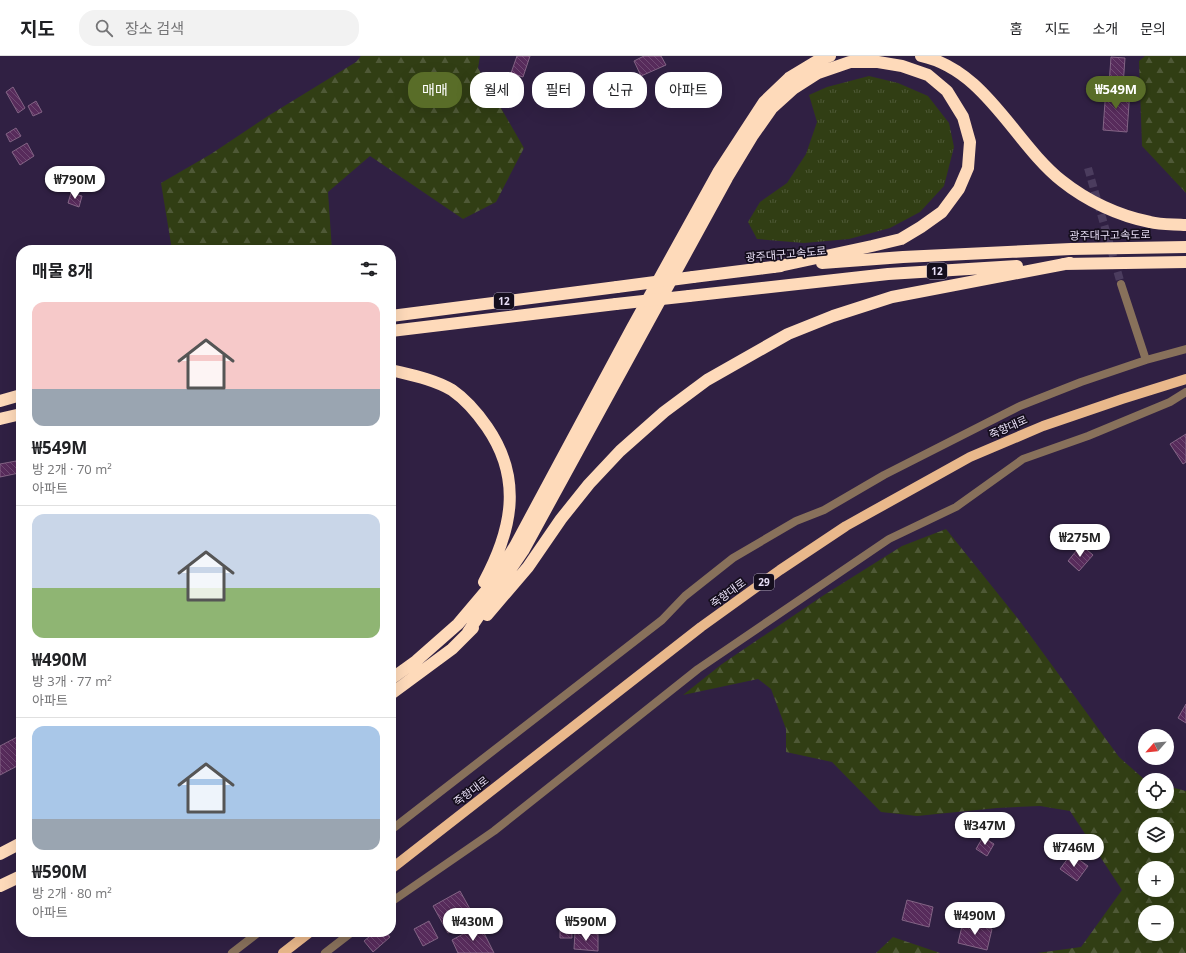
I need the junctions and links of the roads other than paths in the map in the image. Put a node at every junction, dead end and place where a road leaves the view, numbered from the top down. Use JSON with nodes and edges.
{"nodes":[{"id":1,"x":830,"y":56,"type":"edge"},
{"id":2,"x":921,"y":56,"type":"edge"},
{"id":3,"x":1186,"y":225,"type":"edge"},
{"id":4,"x":1186,"y":247,"type":"edge"},
{"id":5,"x":1186,"y":262,"type":"edge"},
{"id":6,"x":1070,"y":263,"type":"junction"},
{"id":7,"x":775,"y":267,"type":"junction"},
{"id":8,"x":1121,"y":284,"type":"tunnel mouth"},
{"id":9,"x":396,"y":315,"type":"edge"},
{"id":10,"x":396,"y":330,"type":"edge"},
{"id":11,"x":1186,"y":349,"type":"edge"},
{"id":12,"x":1146,"y":360,"type":"junction"},
{"id":13,"x":396,"y":371,"type":"edge"},
{"id":14,"x":1186,"y":379,"type":"edge"},
{"id":15,"x":1186,"y":392,"type":"edge"},
{"id":16,"x":16,"y":396,"type":"edge"},
{"id":17,"x":0,"y":401,"type":"edge"},
{"id":18,"x":16,"y":415,"type":"edge"},
{"id":19,"x":0,"y":419,"type":"edge"},
{"id":20,"x":458,"y":624,"type":"junction"},
{"id":21,"x":468,"y":632,"type":"junction"},
{"id":22,"x":396,"y":675,"type":"edge"},
{"id":23,"x":396,"y":690,"type":"edge"},
{"id":24,"x":396,"y":826,"type":"edge"},
{"id":25,"x":16,"y":846,"type":"edge"},
{"id":26,"x":0,"y":854,"type":"edge"},
{"id":27,"x":396,"y":865,"type":"edge"},
{"id":28,"x":16,"y":878,"type":"edge"},
{"id":29,"x":0,"y":886,"type":"edge"},
{"id":30,"x":396,"y":899,"type":"edge"},
{"id":31,"x":253,"y":937,"type":"edge"},
{"id":32,"x":304,"y":937,"type":"edge"},
{"id":33,"x":346,"y":937,"type":"edge"},
{"id":34,"x":232,"y":953,"type":"edge"},
{"id":35,"x":283,"y":953,"type":"edge"},
{"id":36,"x":325,"y":953,"type":"edge"}],
"edges":[{"from":1,"to":20,"type":"highway"},
{"from":2,"to":3,"type":"highway"},
{"from":4,"to":7,"type":"highway","name":"광주대구고속도로","number":"12"},
{"from":5,"to":6,"type":"highway","number":"12"},
{"from":6,"to":10,"type":"highway","number":"12","bridge":true},
{"from":6,"to":21,"type":"highway"},
{"from":7,"to":9,"type":"highway","name":"광주대구고속도로","number":"12","bridge":true},
{"from":7,"to":21,"type":"highway"},
{"from":8,"to":12,"type":"street"},
{"from":11,"to":12,"type":"street"},
{"from":12,"to":24,"type":"street"},
{"from":13,"to":20,"type":"highway"},
{"from":14,"to":27,"type":"main road","name":"죽향대로","number":"29"},
{"from":15,"to":30,"type":"street"},
{"from":16,"to":17,"type":"highway"},
{"from":18,"to":19,"type":"highway"},
{"from":20,"to":22,"type":"highway"},
{"from":21,"to":23,"type":"highway"},
{"from":25,"to":26,"type":"highway"},
{"from":28,"to":29,"type":"highway"},
{"from":31,"to":34,"type":"street"},
{"from":32,"to":35,"type":"main road"},
{"from":33,"to":36,"type":"street"}]}
